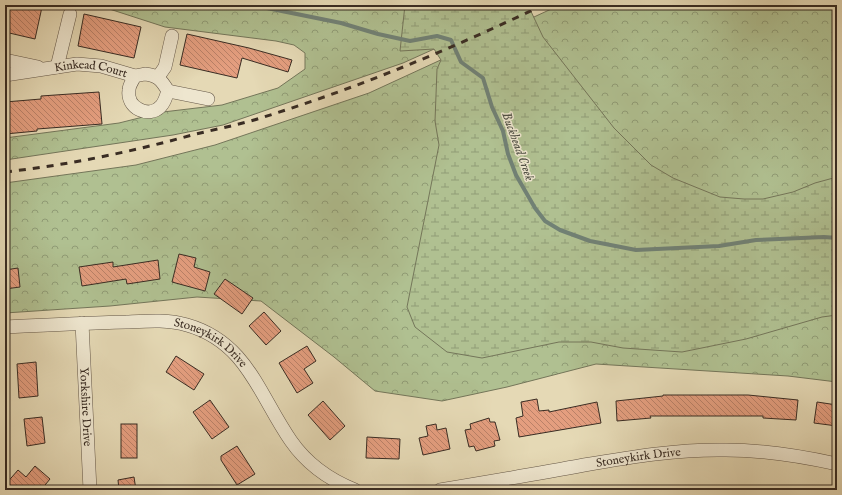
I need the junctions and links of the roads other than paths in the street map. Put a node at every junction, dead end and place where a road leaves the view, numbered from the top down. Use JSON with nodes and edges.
{"nodes":[{"id":1,"x":70,"y":14,"type":"dead end"},
{"id":2,"x":172,"y":36,"type":"dead end"},
{"id":3,"x":5,"y":60,"type":"edge"},
{"id":4,"x":51,"y":68,"type":"junction"},
{"id":5,"x":5,"y":75,"type":"edge"},
{"id":6,"x":135,"y":76,"type":"junction"},
{"id":7,"x":158,"y":77,"type":"junction"},
{"id":8,"x":168,"y":91,"type":"junction"},
{"id":9,"x":208,"y":99,"type":"dead end"},
{"id":10,"x":82,"y":323,"type":"junction"},
{"id":11,"x":5,"y":327,"type":"edge"},
{"id":12,"x":837,"y":464,"type":"edge"},
{"id":13,"x":90,"y":490,"type":"edge"},
{"id":14,"x":355,"y":490,"type":"edge"},
{"id":15,"x":440,"y":490,"type":"edge"}],
"edges":[{"from":1,"to":4,"type":"street"},
{"from":2,"to":7,"type":"street"},
{"from":3,"to":4,"type":"street","name":"Kinkead Court"},
{"from":4,"to":5,"type":"street","name":"Kinkead Court"},
{"from":4,"to":6,"type":"street","name":"Kinkead Court"},
{"from":6,"to":7,"type":"street","name":"Kinkead Court"},
{"from":6,"to":8,"type":"street","name":"Kinkead Court"},
{"from":7,"to":8,"type":"street"},
{"from":8,"to":9,"type":"street"},
{"from":10,"to":11,"type":"street","name":"Stoneykirk Drive"},
{"from":10,"to":13,"type":"street","name":"Yorkshire Drive"},
{"from":10,"to":14,"type":"street","name":"Stoneykirk Drive"},
{"from":12,"to":15,"type":"street","name":"Stoneykirk Drive"}]}
